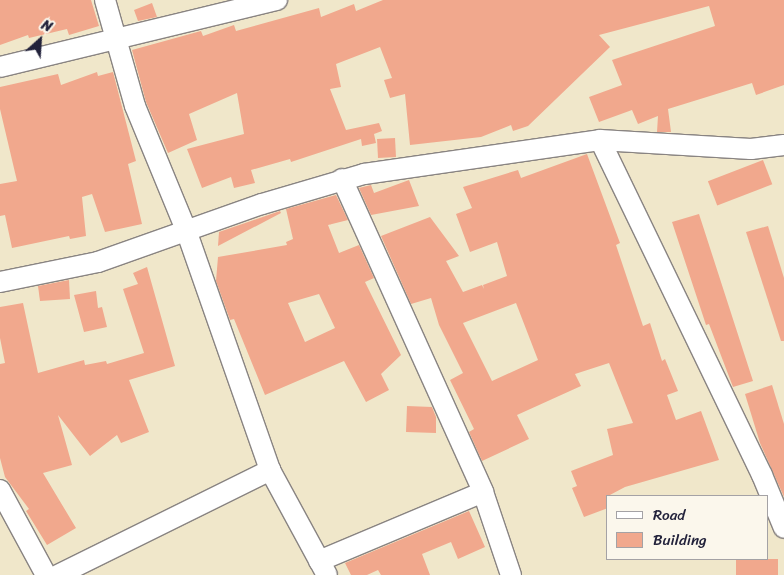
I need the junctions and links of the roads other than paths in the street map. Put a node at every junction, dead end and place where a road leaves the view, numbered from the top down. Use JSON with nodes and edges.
{"nodes":[{"id":1,"x":105,"y":0,"type":"edge"},
{"id":2,"x":277,"y":0,"type":"edge"},
{"id":3,"x":114,"y":42,"type":"junction"},
{"id":4,"x":0,"y":67,"type":"edge"},
{"id":5,"x":600,"y":140,"type":"junction"},
{"id":6,"x":784,"y":145,"type":"edge"},
{"id":7,"x":342,"y":179,"type":"junction"},
{"id":8,"x":186,"y":230,"type":"junction"},
{"id":9,"x":0,"y":282,"type":"edge"},
{"id":10,"x":270,"y":470,"type":"junction"},
{"id":11,"x":0,"y":490,"type":"edge"},
{"id":12,"x":483,"y":492,"type":"junction"},
{"id":13,"x":784,"y":528,"type":"edge"},
{"id":14,"x":323,"y":568,"type":"edge"},
{"id":15,"x":46,"y":575,"type":"edge"},
{"id":16,"x":58,"y":575,"type":"edge"},
{"id":17,"x":511,"y":575,"type":"edge"}],
"edges":[{"from":1,"to":3,"type":"street"},
{"from":2,"to":3,"type":"street"},
{"from":3,"to":4,"type":"street"},
{"from":3,"to":8,"type":"street"},
{"from":5,"to":6,"type":"street"},
{"from":5,"to":7,"type":"street"},
{"from":5,"to":13,"type":"street"},
{"from":7,"to":8,"type":"street"},
{"from":7,"to":12,"type":"street"},
{"from":8,"to":9,"type":"street"},
{"from":8,"to":10,"type":"street"},
{"from":10,"to":14,"type":"street"},
{"from":10,"to":16,"type":"street"},
{"from":11,"to":15,"type":"street"},
{"from":12,"to":14,"type":"street"},
{"from":12,"to":17,"type":"street"}]}
